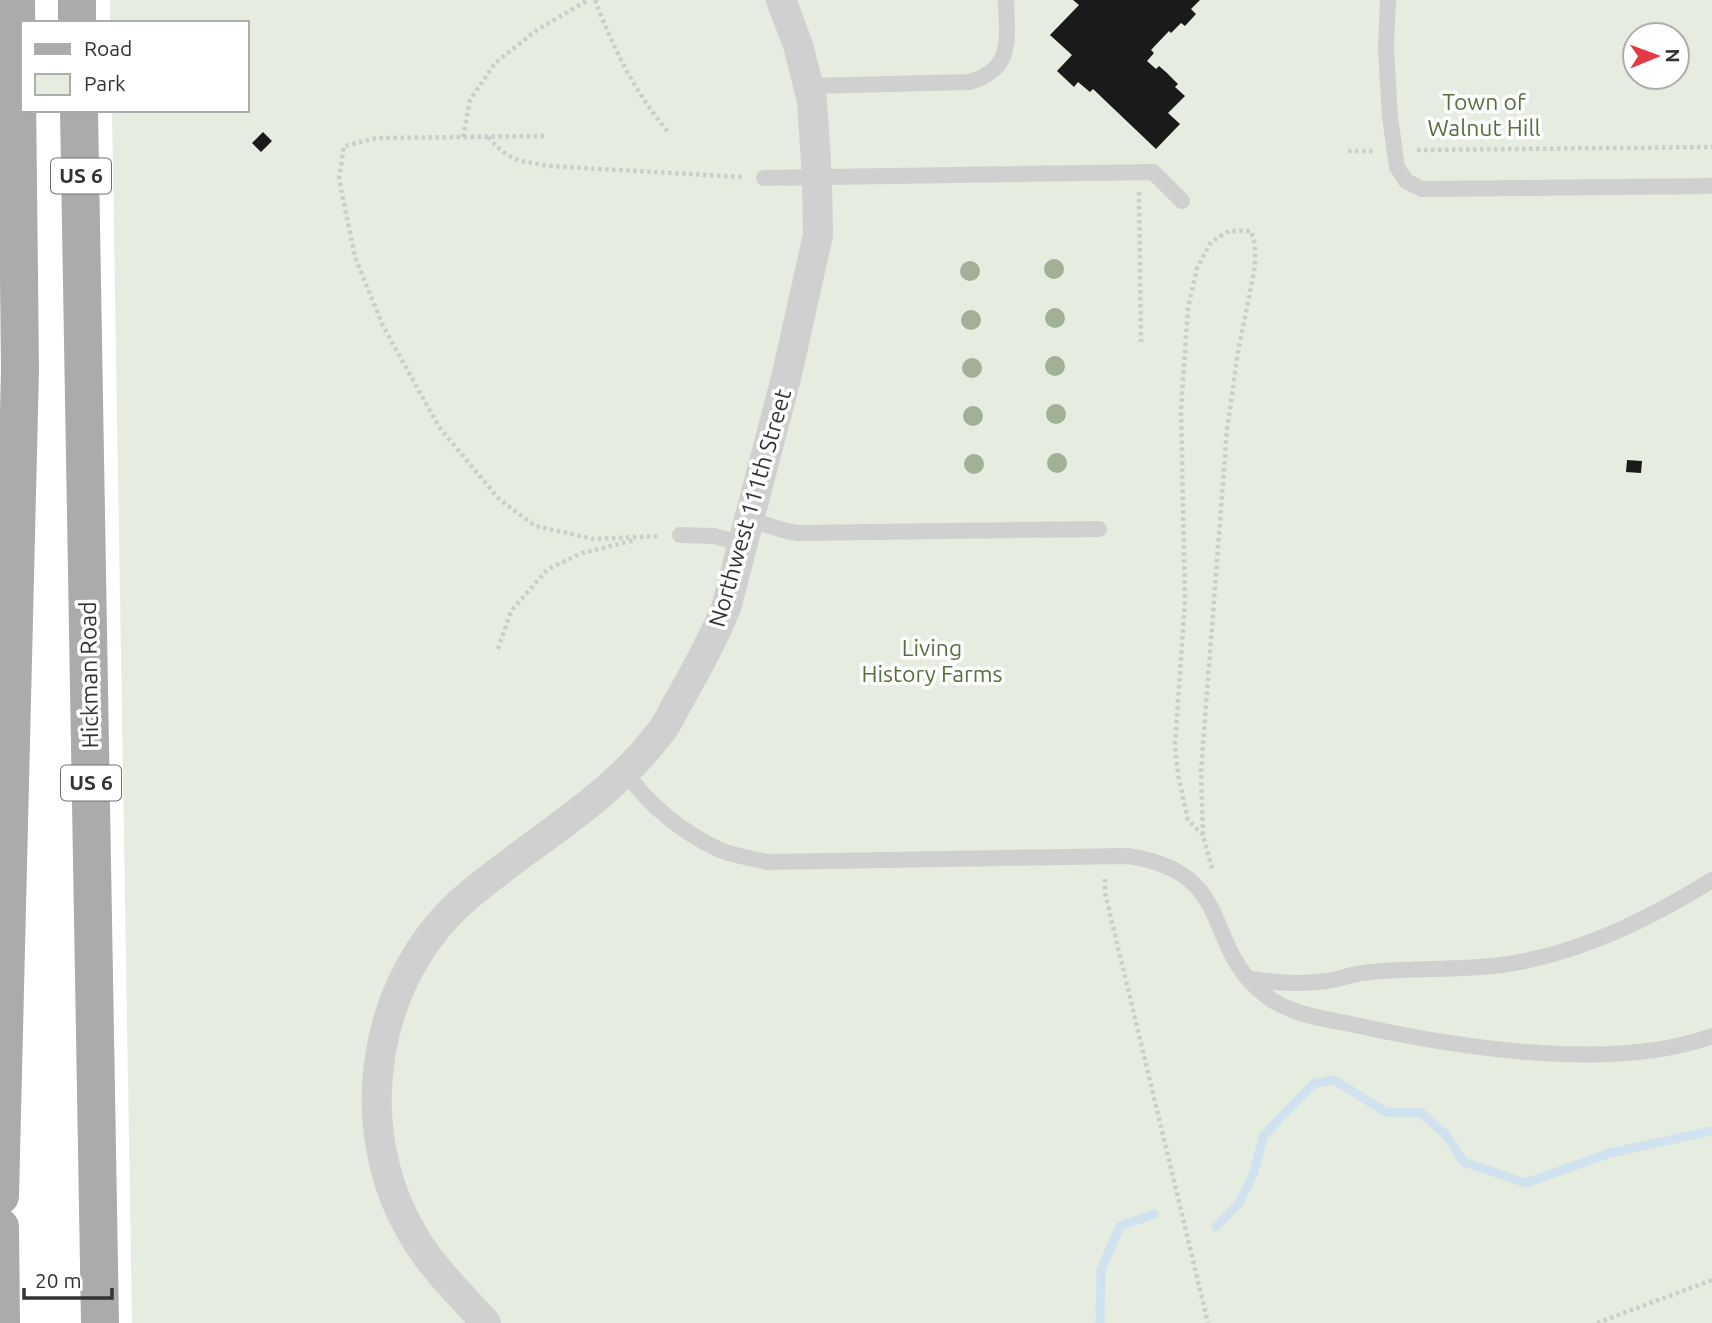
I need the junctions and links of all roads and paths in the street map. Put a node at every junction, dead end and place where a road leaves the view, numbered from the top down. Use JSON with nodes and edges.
{"nodes":[{"id":1,"x":16,"y":0,"type":"edge"},
{"id":2,"x":76,"y":0,"type":"edge"},
{"id":3,"x":588,"y":0,"type":"edge"},
{"id":4,"x":594,"y":0,"type":"edge"},
{"id":5,"x":781,"y":0,"type":"edge"},
{"id":6,"x":1006,"y":0,"type":"edge"},
{"id":7,"x":1388,"y":0,"type":"edge"},
{"id":8,"x":77,"y":21,"type":"edge"},
{"id":9,"x":809,"y":86,"type":"junction"},
{"id":10,"x":79,"y":112,"type":"edge"},
{"id":11,"x":670,"y":134,"type":"dead end"},
{"id":12,"x":487,"y":136,"type":"junction"},
{"id":13,"x":544,"y":136,"type":"dead end"},
{"id":14,"x":463,"y":137,"type":"junction"},
{"id":15,"x":1712,"y":147,"type":"edge"},
{"id":16,"x":1395,"y":150,"type":"junction"},
{"id":17,"x":1348,"y":151,"type":"dead end"},
{"id":18,"x":1139,"y":172,"type":"junction"},
{"id":19,"x":764,"y":178,"type":"joint"},
{"id":20,"x":817,"y":178,"type":"junction"},
{"id":21,"x":1712,"y":186,"type":"edge"},
{"id":22,"x":1182,"y":201,"type":"dead end"},
{"id":23,"x":1141,"y":342,"type":"dead end"},
{"id":24,"x":1099,"y":529,"type":"dead end"},
{"id":25,"x":747,"y":532,"type":"junction"},
{"id":26,"x":680,"y":535,"type":"joint"},
{"id":27,"x":660,"y":536,"type":"junction"},
{"id":28,"x":498,"y":649,"type":"dead end"},
{"id":29,"x":625,"y":771,"type":"junction"},
{"id":30,"x":1203,"y":835,"type":"joint"},
{"id":31,"x":1104,"y":857,"type":"junction"},
{"id":32,"x":1712,"y":880,"type":"edge"},
{"id":33,"x":1245,"y":977,"type":"junction"},
{"id":34,"x":1712,"y":1036,"type":"edge"},
{"id":35,"x":1,"y":1040,"type":"edge"},
{"id":36,"x":0,"y":1196,"type":"edge"},
{"id":37,"x":0,"y":1227,"type":"edge"},
{"id":38,"x":1712,"y":1280,"type":"edge"},
{"id":39,"x":1,"y":1323,"type":"edge"},
{"id":40,"x":100,"y":1323,"type":"edge"},
{"id":41,"x":486,"y":1323,"type":"edge"},
{"id":42,"x":1208,"y":1323,"type":"edge"},
{"id":43,"x":1597,"y":1323,"type":"edge"}],
"edges":[{"from":1,"to":35,"type":"main road","number":"US 6"},
{"from":2,"to":8,"type":"main road"},
{"from":3,"to":14,"type":"path"},
{"from":4,"to":11,"type":"path"},
{"from":5,"to":9,"type":"street","name":"Northwest 111th Street"},
{"from":6,"to":9,"type":"lane"},
{"from":7,"to":16,"type":"lane"},
{"from":9,"to":20,"type":"street","name":"Northwest 111th Street"},
{"from":10,"to":40,"type":"main road","name":"Hickman Road","number":"US 6"},
{"from":12,"to":13,"type":"path"},
{"from":12,"to":14,"type":"path"},
{"from":12,"to":19,"type":"path"},
{"from":14,"to":27,"type":"path"},
{"from":15,"to":16,"type":"path"},
{"from":16,"to":17,"type":"path"},
{"from":16,"to":21,"type":"lane"},
{"from":18,"to":20,"type":"lane"},
{"from":18,"to":22,"type":"lane"},
{"from":18,"to":23,"type":"path"},
{"from":19,"to":20,"type":"lane"},
{"from":20,"to":25,"type":"street","name":"Northwest 111th Street"},
{"from":24,"to":25,"type":"lane"},
{"from":25,"to":26,"type":"lane"},
{"from":25,"to":29,"type":"street","name":"Northwest 111th Street"},
{"from":26,"to":27,"type":"path"},
{"from":27,"to":28,"type":"path"},
{"from":29,"to":31,"type":"lane"},
{"from":29,"to":41,"type":"street","name":"Northwest 111th Street"},
{"from":30,"to":30,"type":"path"},
{"from":31,"to":33,"type":"lane"},
{"from":31,"to":42,"type":"path"},
{"from":32,"to":33,"type":"lane"},
{"from":33,"to":34,"type":"lane"},
{"from":35,"to":36,"type":"main road","number":"US 6"},
{"from":37,"to":39,"type":"main road"},
{"from":38,"to":43,"type":"path"}]}
